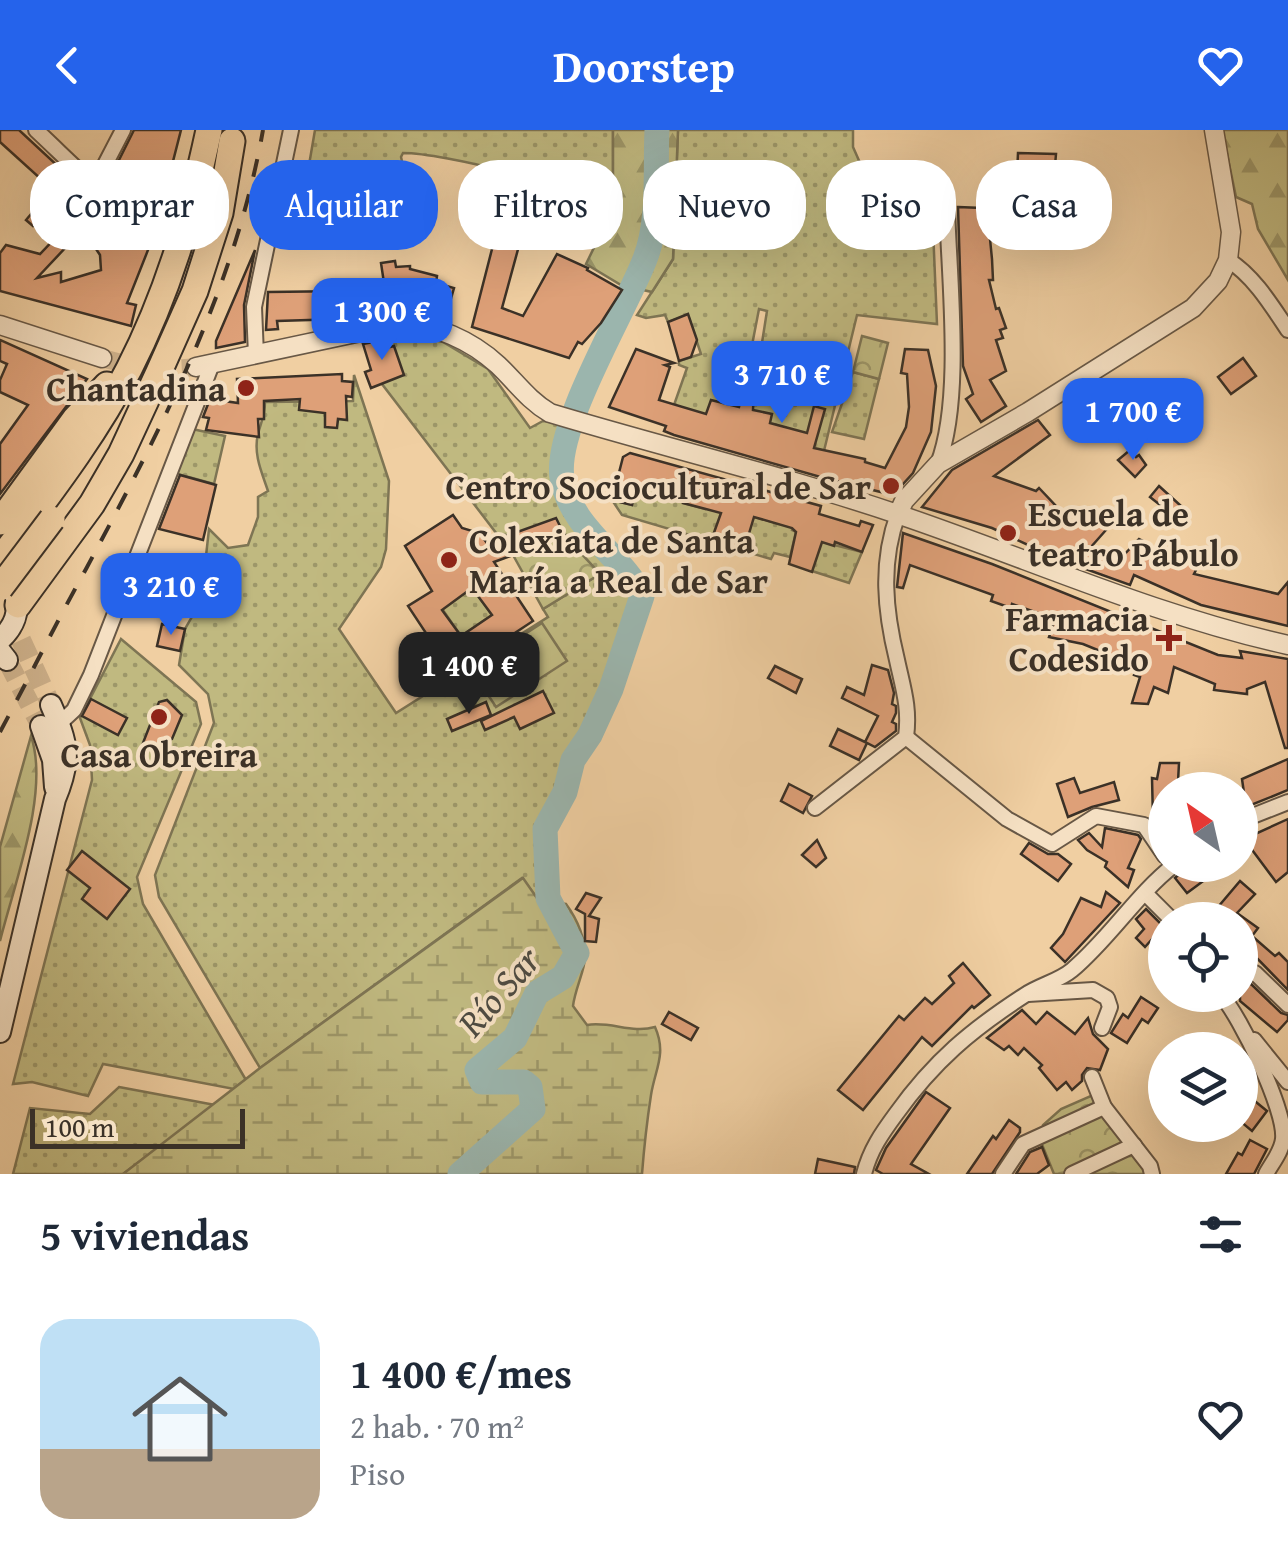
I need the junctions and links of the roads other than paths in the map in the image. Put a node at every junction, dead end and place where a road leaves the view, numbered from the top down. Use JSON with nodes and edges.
{"nodes":[{"id":1,"x":36,"y":130,"type":"edge"},
{"id":2,"x":123,"y":130,"type":"edge"},
{"id":3,"x":291,"y":130,"type":"edge"},
{"id":4,"x":1214,"y":130,"type":"edge"},
{"id":5,"x":225,"y":134,"type":"edge"},
{"id":6,"x":69,"y":160,"type":"edge"},
{"id":7,"x":107,"y":160,"type":"edge"},
{"id":8,"x":213,"y":160,"type":"edge"},
{"id":9,"x":178,"y":250,"type":"edge"},
{"id":10,"x":949,"y":250,"type":"edge"},
{"id":11,"x":1228,"y":260,"type":"junction"},
{"id":12,"x":0,"y":324,"type":"edge"},
{"id":13,"x":1288,"y":330,"type":"edge"},
{"id":14,"x":136,"y":352,"type":"junction"},
{"id":15,"x":256,"y":356,"type":"junction"},
{"id":16,"x":102,"y":358,"type":"tunnel mouth"},
{"id":17,"x":204,"y":366,"type":"joint"},
{"id":18,"x":938,"y":464,"type":"junction"},
{"id":19,"x":46,"y":513,"type":"junction"},
{"id":20,"x":898,"y":514,"type":"junction"},
{"id":21,"x":0,"y":522,"type":"edge"},
{"id":22,"x":0,"y":560,"type":"edge"},
{"id":23,"x":0,"y":572,"type":"edge"},
{"id":24,"x":8,"y":629,"type":"edge"},
{"id":25,"x":1288,"y":645,"type":"edge"},
{"id":26,"x":50,"y":718,"type":"joint"},
{"id":27,"x":906,"y":737,"type":"junction"},
{"id":28,"x":1288,"y":802,"type":"edge"},
{"id":29,"x":815,"y":808,"type":"dead end"},
{"id":30,"x":1258,"y":814,"type":"edge"},
{"id":31,"x":1148,"y":831,"type":"edge"},
{"id":32,"x":1154,"y":882,"type":"edge"},
{"id":33,"x":1145,"y":892,"type":"junction"},
{"id":34,"x":1155,"y":902,"type":"edge"},
{"id":35,"x":1258,"y":976,"type":"edge"},
{"id":36,"x":1027,"y":993,"type":"junction"},
{"id":37,"x":1288,"y":1005,"type":"edge"},
{"id":38,"x":1233,"y":1012,"type":"edge"},
{"id":39,"x":1242,"y":1024,"type":"junction"},
{"id":40,"x":1102,"y":1028,"type":"dead end"},
{"id":41,"x":0,"y":1032,"type":"edge"},
{"id":42,"x":1092,"y":1078,"type":"dead end"},
{"id":43,"x":1288,"y":1082,"type":"edge"},
{"id":44,"x":1104,"y":1108,"type":"junction"},
{"id":45,"x":1134,"y":1145,"type":"junction"},
{"id":46,"x":864,"y":1174,"type":"edge"},
{"id":47,"x":1003,"y":1174,"type":"edge"},
{"id":48,"x":1072,"y":1174,"type":"edge"},
{"id":49,"x":1152,"y":1174,"type":"edge"},
{"id":50,"x":1266,"y":1174,"type":"edge"}],
"edges":[{"from":1,"to":6,"type":"street"},
{"from":2,"to":7,"type":"street"},
{"from":3,"to":15,"type":"street"},
{"from":4,"to":11,"type":"street"},
{"from":5,"to":8,"type":"highway"},
{"from":5,"to":19,"type":"highway"},
{"from":5,"to":24,"type":"highway"},
{"from":9,"to":14,"type":"highway"},
{"from":10,"to":18,"type":"street"},
{"from":11,"to":13,"type":"street"},
{"from":11,"to":18,"type":"street"},
{"from":12,"to":16,"type":"street"},
{"from":14,"to":19,"type":"highway"},
{"from":14,"to":21,"type":"highway"},
{"from":15,"to":17,"type":"street"},
{"from":15,"to":20,"type":"street"},
{"from":17,"to":26,"type":"street"},
{"from":18,"to":20,"type":"street"},
{"from":19,"to":22,"type":"highway"},
{"from":19,"to":24,"type":"highway","bridge":true},
{"from":20,"to":25,"type":"street"},
{"from":20,"to":27,"type":"street"},
{"from":23,"to":24,"type":"main road"},
{"from":26,"to":41,"type":"main road"},
{"from":27,"to":29,"type":"street"},
{"from":27,"to":31,"type":"street"},
{"from":28,"to":30,"type":"street"},
{"from":32,"to":33,"type":"street"},
{"from":33,"to":34,"type":"street"},
{"from":33,"to":36,"type":"street"},
{"from":35,"to":37,"type":"street"},
{"from":36,"to":40,"type":"street"},
{"from":36,"to":46,"type":"street"},
{"from":38,"to":39,"type":"street"},
{"from":39,"to":43,"type":"street"},
{"from":39,"to":50,"type":"street"},
{"from":42,"to":44,"type":"street"},
{"from":44,"to":45,"type":"street"},
{"from":44,"to":47,"type":"street"},
{"from":45,"to":48,"type":"street"},
{"from":45,"to":49,"type":"street"}]}
